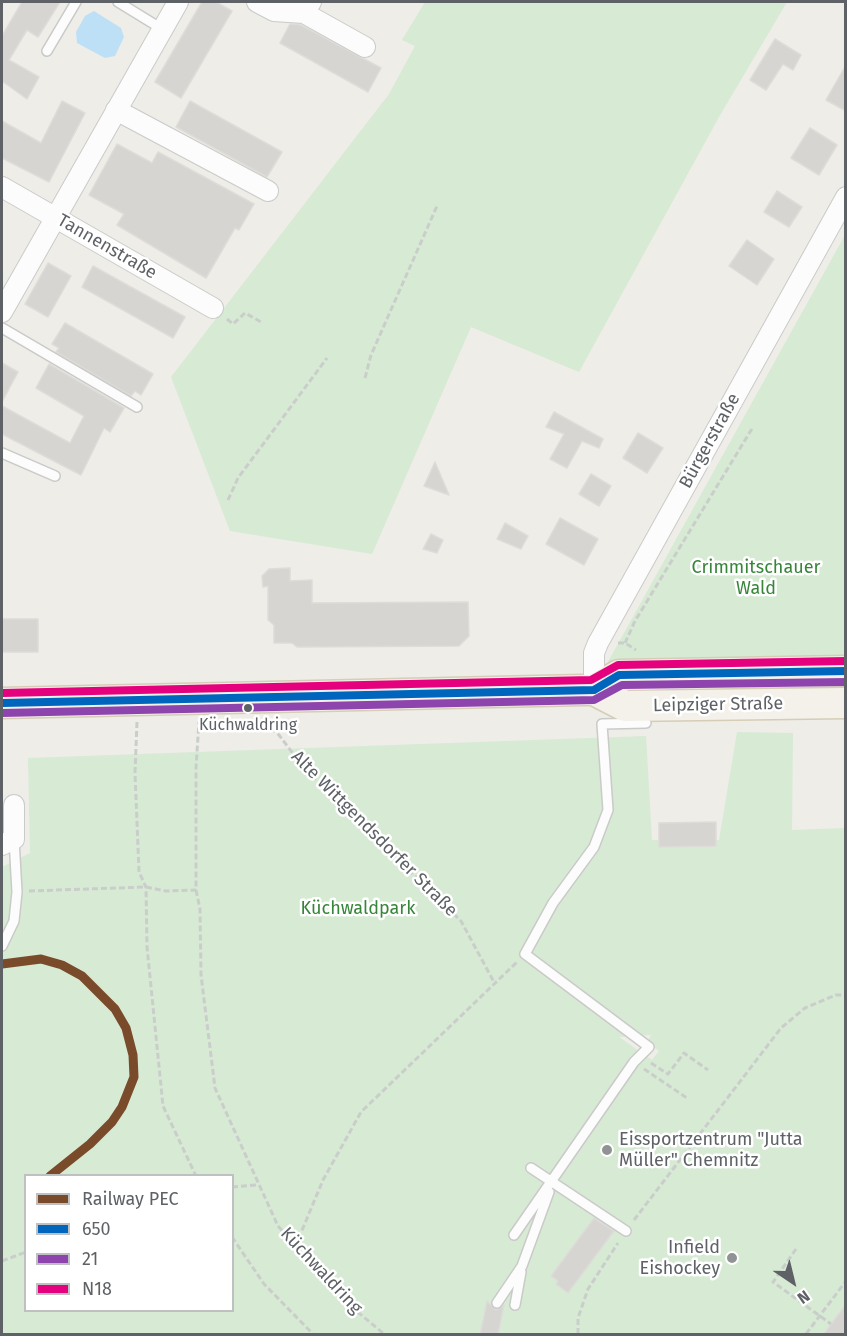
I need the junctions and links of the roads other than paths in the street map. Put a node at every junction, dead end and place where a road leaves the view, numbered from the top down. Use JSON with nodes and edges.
{"nodes":[{"id":1,"x":76,"y":2,"type":"edge"},
{"id":2,"x":118,"y":2,"type":"edge"},
{"id":3,"x":178,"y":2,"type":"edge"},
{"id":4,"x":256,"y":2,"type":"edge"},
{"id":5,"x":308,"y":7,"type":"edge"},
{"id":6,"x":162,"y":29,"type":"junction"},
{"id":7,"x":365,"y":47,"type":"dead end"},
{"id":8,"x":47,"y":51,"type":"dead end"},
{"id":9,"x":116,"y":110,"type":"junction"},
{"id":10,"x":2,"y":187,"type":"edge"},
{"id":11,"x":268,"y":191,"type":"dead end"},
{"id":12,"x":846,"y":197,"type":"edge"},
{"id":13,"x":54,"y":217,"type":"junction"},
{"id":14,"x":213,"y":308,"type":"dead end"},
{"id":15,"x":2,"y":312,"type":"edge"},
{"id":16,"x":2,"y":328,"type":"edge"},
{"id":17,"x":137,"y":407,"type":"dead end"},
{"id":18,"x":2,"y":453,"type":"edge"},
{"id":19,"x":56,"y":476,"type":"dead end"},
{"id":20,"x":846,"y":671,"type":"edge"},
{"id":21,"x":594,"y":690,"type":"junction"},
{"id":22,"x":2,"y":703,"type":"edge"},
{"id":23,"x":846,"y":703,"type":"edge"},
{"id":24,"x":646,"y":723,"type":"dead end"},
{"id":25,"x":14,"y":805,"type":"dead end"},
{"id":26,"x":8,"y":842,"type":"edge"},
{"id":27,"x":2,"y":946,"type":"edge"},
{"id":28,"x":531,"y":1168,"type":"dead end"},
{"id":29,"x":552,"y":1182,"type":"junction"},
{"id":30,"x":626,"y":1231,"type":"road end"},
{"id":31,"x":514,"y":1235,"type":"dead end"},
{"id":32,"x":522,"y":1266,"type":"junction"},
{"id":33,"x":497,"y":1303,"type":"dead end"},
{"id":34,"x":515,"y":1305,"type":"dead end"}],
"edges":[{"from":1,"to":8,"type":"lane"},
{"from":2,"to":6,"type":"lane"},
{"from":3,"to":6,"type":"street"},
{"from":4,"to":5,"type":"street"},
{"from":5,"to":7,"type":"street"},
{"from":6,"to":9,"type":"street"},
{"from":9,"to":11,"type":"street"},
{"from":9,"to":13,"type":"street"},
{"from":10,"to":13,"type":"street","name":"Tannenstraße"},
{"from":12,"to":21,"type":"street","name":"Bürgerstraße"},
{"from":13,"to":14,"type":"street","name":"Tannenstraße"},
{"from":13,"to":15,"type":"street"},
{"from":16,"to":17,"type":"lane"},
{"from":18,"to":19,"type":"lane"},
{"from":20,"to":21,"type":"main road","name":"Leipziger Straße"},
{"from":21,"to":22,"type":"main road","name":"Leipziger Straße"},
{"from":21,"to":23,"type":"main road","name":"Leipziger Straße"},
{"from":24,"to":29,"type":"lane"},
{"from":25,"to":26,"type":"street"},
{"from":26,"to":27,"type":"lane"},
{"from":28,"to":29,"type":"lane"},
{"from":29,"to":30,"type":"lane"},
{"from":29,"to":31,"type":"lane"},
{"from":29,"to":32,"type":"lane"},
{"from":32,"to":33,"type":"lane"},
{"from":32,"to":34,"type":"lane"}]}
